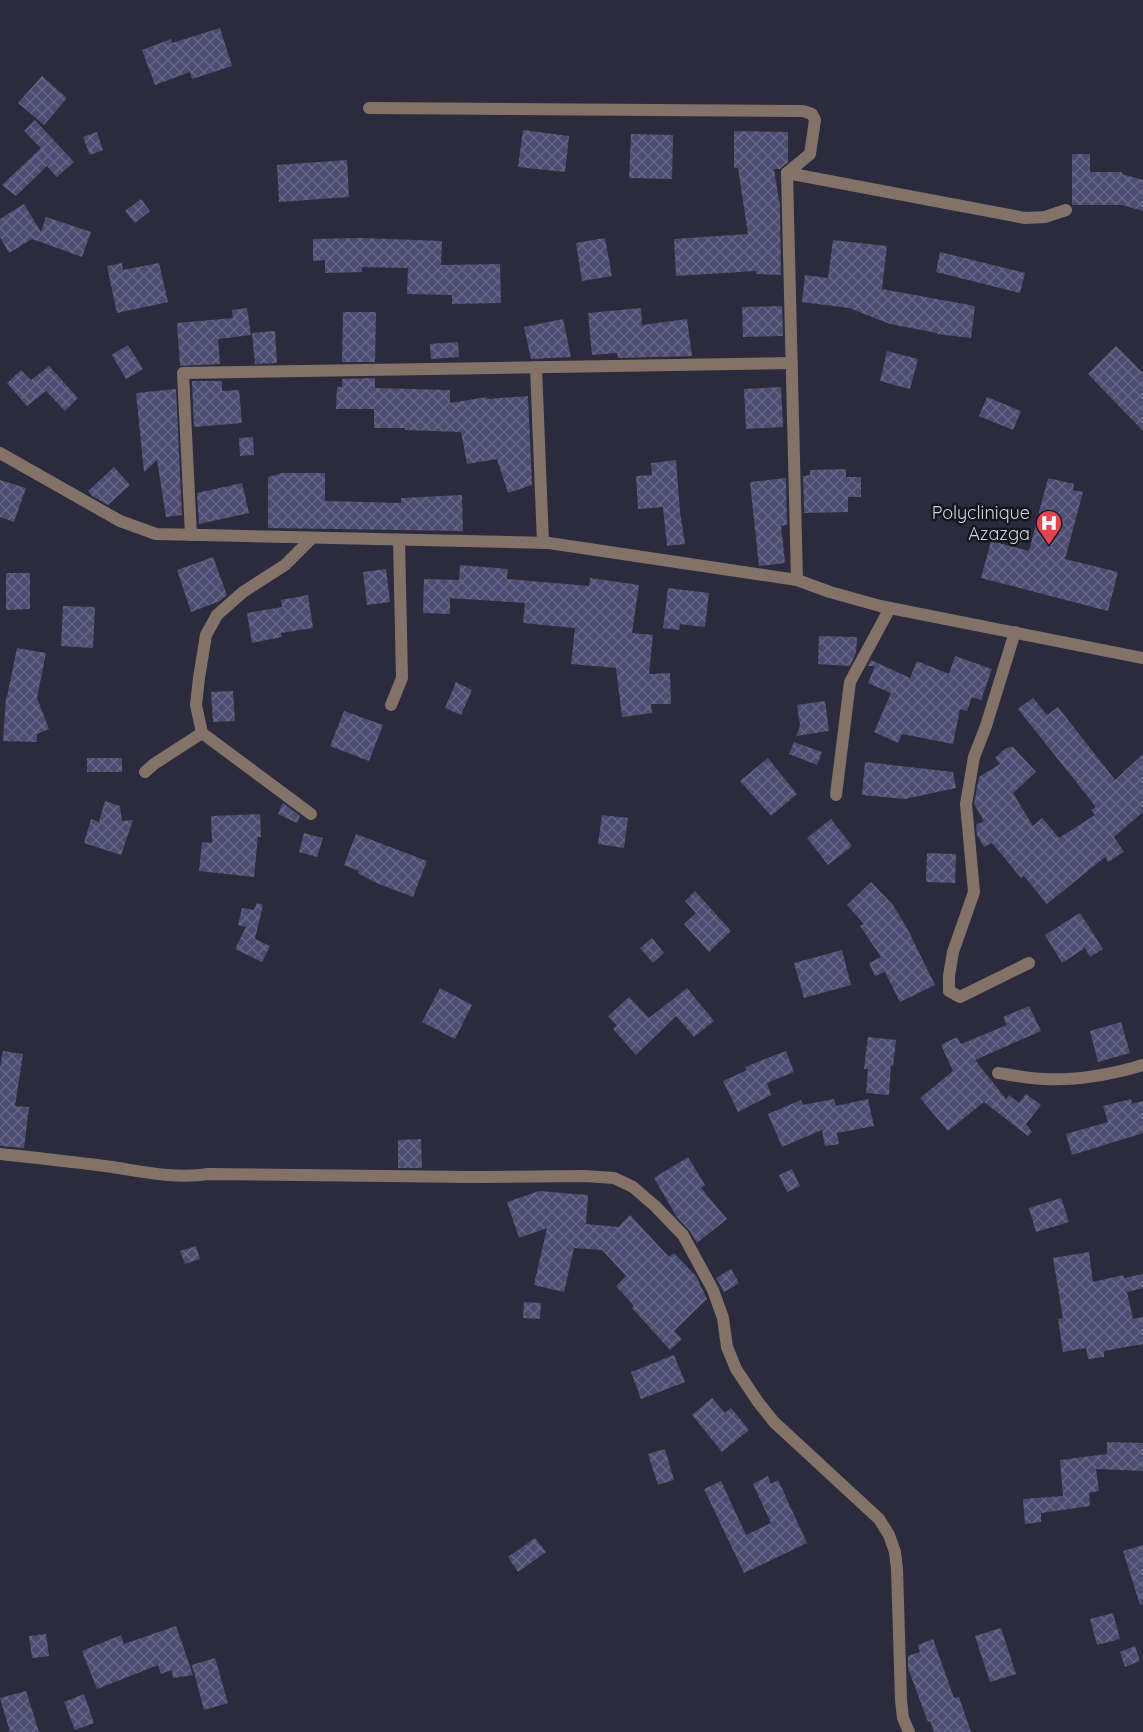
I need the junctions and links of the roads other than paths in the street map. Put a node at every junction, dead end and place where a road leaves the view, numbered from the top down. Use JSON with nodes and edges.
{"nodes":[{"id":1,"x":369,"y":108,"type":"dead end"},
{"id":2,"x":787,"y":173,"type":"junction"},
{"id":3,"x":1066,"y":210,"type":"dead end"},
{"id":4,"x":792,"y":363,"type":"junction"},
{"id":5,"x":536,"y":367,"type":"junction"},
{"id":6,"x":0,"y":453,"type":"edge"},
{"id":7,"x":191,"y":535,"type":"junction"},
{"id":8,"x":312,"y":538,"type":"junction"},
{"id":9,"x":399,"y":540,"type":"junction"},
{"id":10,"x":543,"y":543,"type":"junction"},
{"id":11,"x":797,"y":580,"type":"junction"},
{"id":12,"x":890,"y":608,"type":"junction"},
{"id":13,"x":1015,"y":632,"type":"junction"},
{"id":14,"x":1143,"y":658,"type":"edge"},
{"id":15,"x":392,"y":705,"type":"dead end"},
{"id":16,"x":202,"y":733,"type":"junction"},
{"id":17,"x":145,"y":772,"type":"dead end"},
{"id":18,"x":836,"y":795,"type":"dead end"},
{"id":19,"x":311,"y":814,"type":"dead end"},
{"id":20,"x":1029,"y":963,"type":"dead end"},
{"id":21,"x":1143,"y":1065,"type":"edge"},
{"id":22,"x":998,"y":1073,"type":"dead end"},
{"id":23,"x":0,"y":1154,"type":"edge"},
{"id":24,"x":909,"y":1732,"type":"edge"}],
"edges":[{"from":1,"to":2,"type":"street"},
{"from":2,"to":3,"type":"street"},
{"from":2,"to":4,"type":"street"},
{"from":4,"to":5,"type":"street"},
{"from":4,"to":11,"type":"street"},
{"from":5,"to":7,"type":"street"},
{"from":5,"to":10,"type":"street"},
{"from":6,"to":7,"type":"street"},
{"from":7,"to":8,"type":"street"},
{"from":8,"to":9,"type":"street"},
{"from":8,"to":16,"type":"street"},
{"from":9,"to":10,"type":"street"},
{"from":9,"to":15,"type":"street"},
{"from":10,"to":11,"type":"street"},
{"from":11,"to":12,"type":"street"},
{"from":12,"to":13,"type":"street"},
{"from":12,"to":18,"type":"street"},
{"from":13,"to":14,"type":"street"},
{"from":13,"to":20,"type":"street"},
{"from":16,"to":17,"type":"street"},
{"from":16,"to":19,"type":"street"},
{"from":21,"to":22,"type":"street"},
{"from":23,"to":24,"type":"street"}]}
